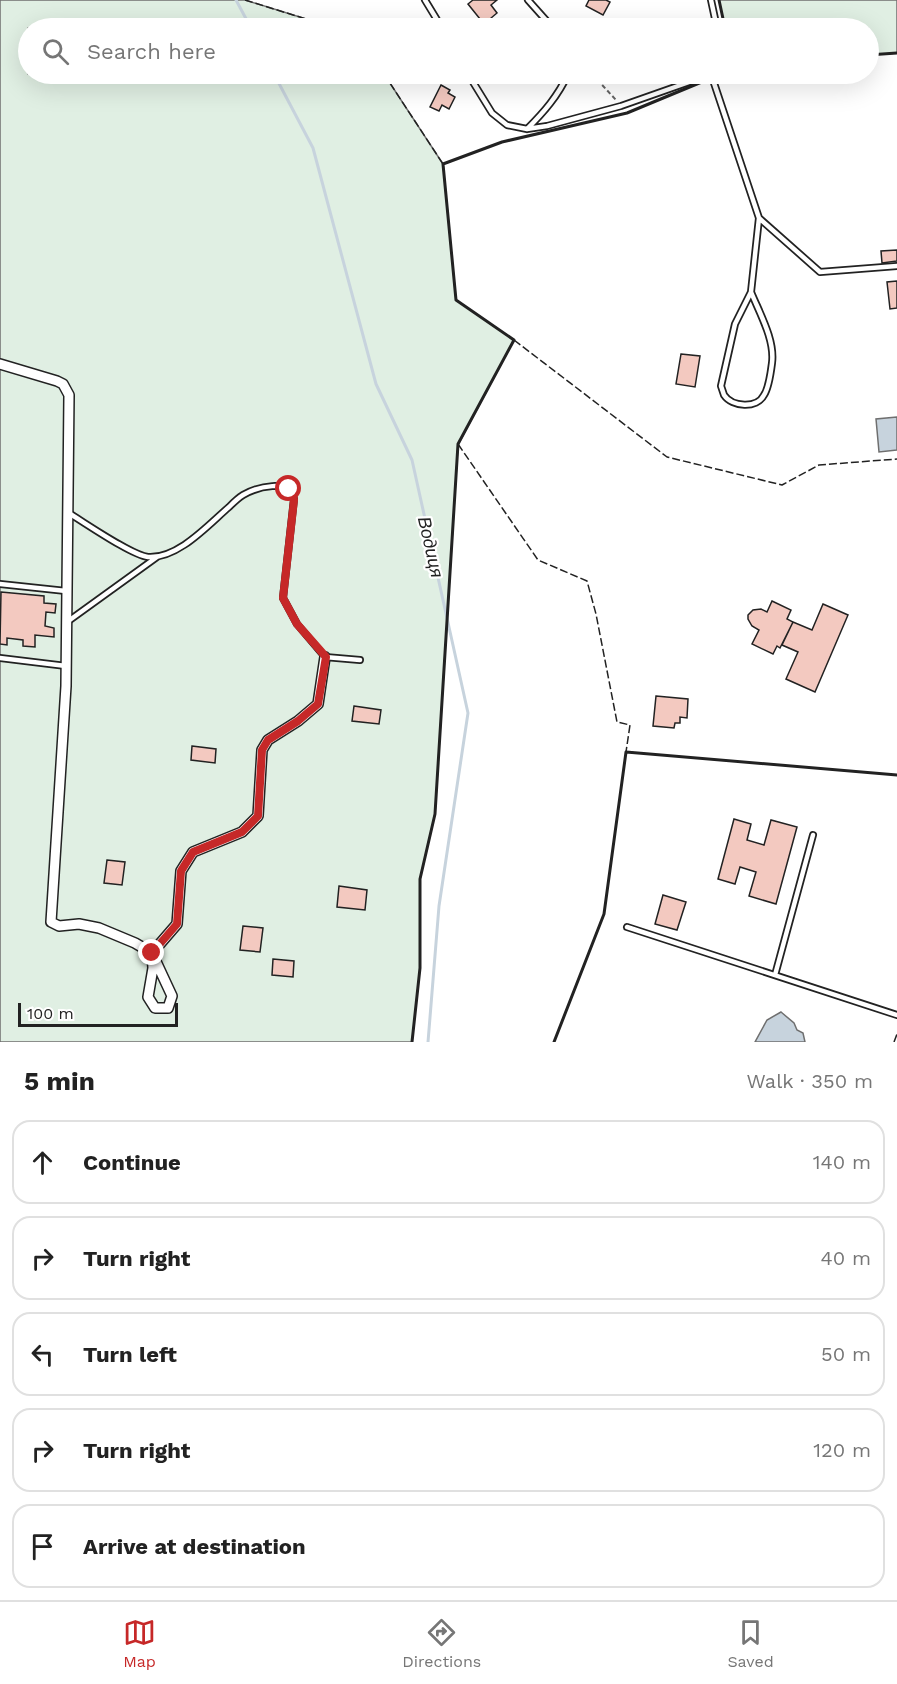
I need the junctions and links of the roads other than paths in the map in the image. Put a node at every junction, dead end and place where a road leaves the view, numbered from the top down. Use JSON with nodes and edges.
{"nodes":[{"id":1,"x":425,"y":0,"type":"edge"},
{"id":2,"x":528,"y":0,"type":"edge"},
{"id":3,"x":711,"y":0,"type":"edge"},
{"id":4,"x":436,"y":18,"type":"edge"},
{"id":5,"x":544,"y":18,"type":"edge"},
{"id":6,"x":715,"y":18,"type":"edge"},
{"id":7,"x":474,"y":84,"type":"edge"},
{"id":8,"x":564,"y":84,"type":"edge"},
{"id":9,"x":683,"y":84,"type":"edge"},
{"id":10,"x":714,"y":84,"type":"edge"},
{"id":11,"x":527,"y":129,"type":"junction"},
{"id":12,"x":759,"y":219,"type":"junction"},
{"id":13,"x":897,"y":266,"type":"edge"},
{"id":14,"x":751,"y":292,"type":"junction"},
{"id":15,"x":0,"y":364,"type":"edge"},
{"id":16,"x":67,"y":512,"type":"junction"},
{"id":17,"x":157,"y":556,"type":"junction"},
{"id":18,"x":0,"y":584,"type":"edge"},
{"id":19,"x":67,"y":591,"type":"junction"},
{"id":20,"x":67,"y":622,"type":"junction"},
{"id":21,"x":326,"y":657,"type":"junction"},
{"id":22,"x":0,"y":658,"type":"edge"},
{"id":23,"x":360,"y":660,"type":"dead end"},
{"id":24,"x":67,"y":666,"type":"junction"},
{"id":25,"x":813,"y":835,"type":"dead end"},
{"id":26,"x":627,"y":927,"type":"dead end"},
{"id":27,"x":152,"y":953,"type":"junction"},
{"id":28,"x":775,"y":975,"type":"junction"},
{"id":29,"x":897,"y":1015,"type":"edge"}],
"edges":[{"from":1,"to":4,"type":"lane"},
{"from":2,"to":5,"type":"lane"},
{"from":3,"to":6,"type":"lane"},
{"from":7,"to":11,"type":"lane"},
{"from":8,"to":11,"type":"lane"},
{"from":9,"to":11,"type":"lane"},
{"from":10,"to":12,"type":"lane"},
{"from":12,"to":13,"type":"lane"},
{"from":12,"to":14,"type":"lane"},
{"from":14,"to":14,"type":"lane"},
{"from":15,"to":16,"type":"street"},
{"from":16,"to":17,"type":"lane"},
{"from":16,"to":19,"type":"street"},
{"from":17,"to":20,"type":"lane"},
{"from":17,"to":21,"type":"lane"},
{"from":18,"to":19,"type":"lane"},
{"from":19,"to":20,"type":"street"},
{"from":20,"to":24,"type":"street"},
{"from":21,"to":23,"type":"lane"},
{"from":21,"to":27,"type":"street"},
{"from":22,"to":24,"type":"lane"},
{"from":24,"to":27,"type":"street"},
{"from":25,"to":28,"type":"lane"},
{"from":26,"to":28,"type":"lane"},
{"from":27,"to":27,"type":"street"},
{"from":28,"to":29,"type":"lane"}]}
